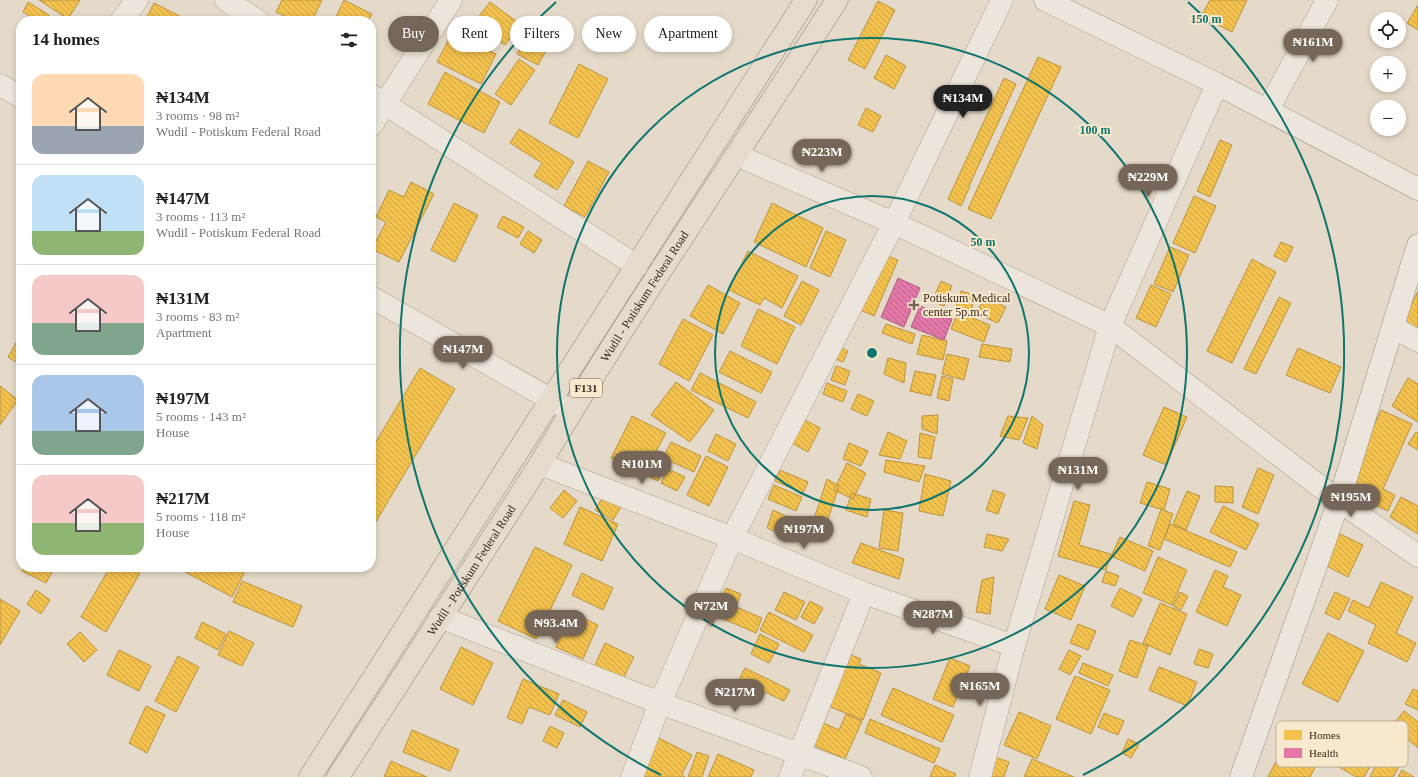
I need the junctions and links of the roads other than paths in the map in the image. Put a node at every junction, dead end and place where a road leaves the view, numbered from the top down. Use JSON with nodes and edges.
{"nodes":[{"id":1,"x":137,"y":0,"type":"edge"},
{"id":2,"x":226,"y":0,"type":"edge"},
{"id":3,"x":451,"y":0,"type":"edge"},
{"id":4,"x":806,"y":0,"type":"edge"},
{"id":5,"x":837,"y":0,"type":"edge"},
{"id":6,"x":1002,"y":0,"type":"edge"},
{"id":7,"x":1045,"y":0,"type":"edge"},
{"id":8,"x":1328,"y":0,"type":"edge"},
{"id":9,"x":125,"y":16,"type":"edge"},
{"id":10,"x":250,"y":16,"type":"edge"},
{"id":11,"x":1217,"y":84,"type":"junction"},
{"id":12,"x":0,"y":85,"type":"edge"},
{"id":13,"x":16,"y":94,"type":"edge"},
{"id":14,"x":378,"y":100,"type":"edge"},
{"id":15,"x":1268,"y":110,"type":"junction"},
{"id":16,"x":736,"y":155,"type":"junction"},
{"id":17,"x":1418,"y":189,"type":"edge"},
{"id":18,"x":894,"y":223,"type":"junction"},
{"id":19,"x":1418,"y":245,"type":"edge"},
{"id":20,"x":637,"y":266,"type":"junction"},
{"id":21,"x":376,"y":301,"type":"edge"},
{"id":22,"x":1110,"y":326,"type":"junction"},
{"id":23,"x":1392,"y":327,"type":"junction"},
{"id":24,"x":1418,"y":341,"type":"edge"},
{"id":25,"x":549,"y":400,"type":"junction"},
{"id":26,"x":571,"y":411,"type":"junction"},
{"id":27,"x":540,"y":464,"type":"junction"},
{"id":28,"x":1339,"y":501,"type":"junction"},
{"id":29,"x":732,"y":538,"type":"junction"},
{"id":30,"x":1418,"y":556,"type":"edge"},
{"id":31,"x":864,"y":593,"type":"junction"},
{"id":32,"x":440,"y":617,"type":"junction"},
{"id":33,"x":1014,"y":646,"type":"junction"},
{"id":34,"x":660,"y":703,"type":"junction"},
{"id":35,"x":799,"y":755,"type":"junction"},
{"id":36,"x":310,"y":777,"type":"edge"},
{"id":37,"x":338,"y":777,"type":"edge"},
{"id":38,"x":632,"y":777,"type":"edge"},
{"id":39,"x":790,"y":777,"type":"edge"},
{"id":40,"x":861,"y":777,"type":"edge"},
{"id":41,"x":980,"y":777,"type":"edge"},
{"id":42,"x":1241,"y":777,"type":"edge"}],
"edges":[{"from":1,"to":9,"type":"street"},
{"from":2,"to":10,"type":"street"},
{"from":3,"to":14,"type":"street"},
{"from":4,"to":20,"type":"main road","name":"Wudil - Potiskum Federal Road","number":"F131"},
{"from":5,"to":16,"type":"main road","name":"Wudil - Potiskum Federal Road","number":"F131"},
{"from":6,"to":18,"type":"street"},
{"from":7,"to":11,"type":"street"},
{"from":8,"to":15,"type":"street"},
{"from":11,"to":15,"type":"street"},
{"from":11,"to":22,"type":"street"},
{"from":12,"to":13,"type":"street"},
{"from":14,"to":20,"type":"street"},
{"from":15,"to":17,"type":"street"},
{"from":16,"to":18,"type":"street"},
{"from":16,"to":26,"type":"main road","name":"Wudil - Potiskum Federal Road","number":"F131"},
{"from":18,"to":22,"type":"street"},
{"from":18,"to":29,"type":"street"},
{"from":19,"to":23,"type":"street"},
{"from":20,"to":25,"type":"main road","name":"Wudil - Potiskum Federal Road","number":"F131"},
{"from":21,"to":25,"type":"street"},
{"from":22,"to":28,"type":"street"},
{"from":22,"to":33,"type":"street"},
{"from":23,"to":24,"type":"street"},
{"from":23,"to":28,"type":"street"},
{"from":25,"to":26,"type":"street"},
{"from":25,"to":36,"type":"main road","name":"Wudil - Potiskum Federal Road","number":"F131"},
{"from":26,"to":27,"type":"main road","name":"Wudil - Potiskum Federal Road","number":"F131"},
{"from":27,"to":29,"type":"street"},
{"from":27,"to":32,"type":"main road","name":"Wudil - Potiskum Federal Road","number":"F131"},
{"from":28,"to":30,"type":"street"},
{"from":28,"to":42,"type":"street"},
{"from":29,"to":31,"type":"street"},
{"from":29,"to":34,"type":"street"},
{"from":31,"to":33,"type":"street"},
{"from":31,"to":35,"type":"street"},
{"from":32,"to":34,"type":"street"},
{"from":32,"to":37,"type":"main road","name":"Wudil - Potiskum Federal Road","number":"F131"},
{"from":33,"to":41,"type":"street"},
{"from":34,"to":35,"type":"street"},
{"from":34,"to":38,"type":"street"},
{"from":35,"to":39,"type":"street"},
{"from":35,"to":40,"type":"street"}]}
